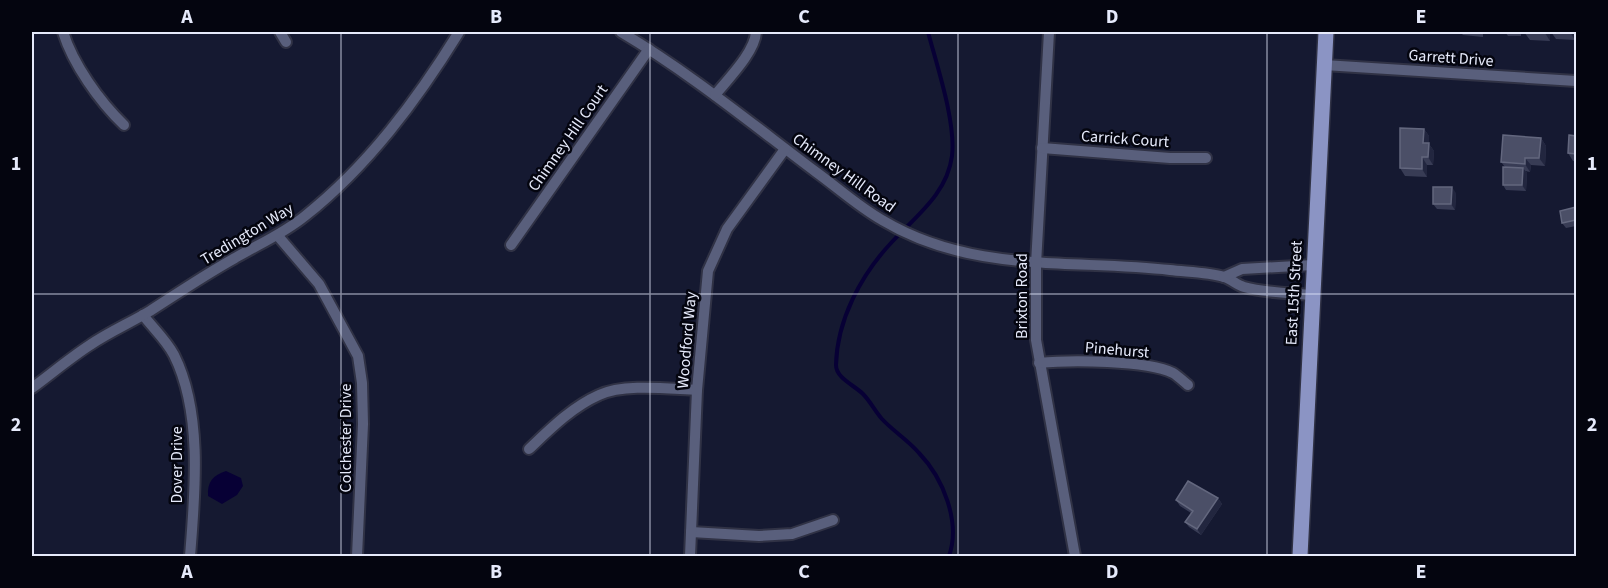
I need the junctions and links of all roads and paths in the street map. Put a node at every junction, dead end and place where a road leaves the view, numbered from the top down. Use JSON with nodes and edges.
{"nodes":[{"id":1,"x":63,"y":32,"type":"edge"},
{"id":2,"x":280,"y":32,"type":"edge"},
{"id":3,"x":459,"y":32,"type":"edge"},
{"id":4,"x":621,"y":32,"type":"edge"},
{"id":5,"x":756,"y":32,"type":"edge"},
{"id":6,"x":1049,"y":32,"type":"edge"},
{"id":7,"x":1326,"y":32,"type":"edge"},
{"id":8,"x":286,"y":42,"type":"dead end"},
{"id":9,"x":649,"y":48,"type":"junction"},
{"id":10,"x":1324,"y":65,"type":"junction"},
{"id":11,"x":1576,"y":81,"type":"edge"},
{"id":12,"x":715,"y":95,"type":"junction"},
{"id":13,"x":124,"y":125,"type":"dead end"},
{"id":14,"x":1042,"y":147,"type":"junction"},
{"id":15,"x":785,"y":149,"type":"junction"},
{"id":16,"x":1206,"y":158,"type":"dead end"},
{"id":17,"x":278,"y":236,"type":"junction"},
{"id":18,"x":511,"y":245,"type":"dead end"},
{"id":19,"x":1036,"y":264,"type":"junction"},
{"id":20,"x":1314,"y":265,"type":"junction"},
{"id":21,"x":1224,"y":276,"type":"junction"},
{"id":22,"x":1312,"y":295,"type":"junction"},
{"id":23,"x":143,"y":315,"type":"junction"},
{"id":24,"x":1039,"y":363,"type":"junction"},
{"id":25,"x":1188,"y":385,"type":"dead end"},
{"id":26,"x":32,"y":388,"type":"edge"},
{"id":27,"x":697,"y":390,"type":"junction"},
{"id":28,"x":529,"y":449,"type":"dead end"},
{"id":29,"x":833,"y":520,"type":"dead end"},
{"id":30,"x":691,"y":532,"type":"junction"},
{"id":31,"x":190,"y":556,"type":"edge"},
{"id":32,"x":357,"y":556,"type":"edge"},
{"id":33,"x":690,"y":556,"type":"edge"},
{"id":34,"x":1075,"y":556,"type":"edge"},
{"id":35,"x":1300,"y":556,"type":"edge"}],
"edges":[{"from":1,"to":13,"type":"street"},
{"from":2,"to":8,"type":"street"},
{"from":3,"to":17,"type":"street","name":"Tredington Way"},
{"from":4,"to":9,"type":"street","name":"Chimney Hill Road"},
{"from":5,"to":12,"type":"street"},
{"from":6,"to":14,"type":"street","name":"Brixton Road"},
{"from":7,"to":10,"type":"main road","name":"East 15th Street"},
{"from":9,"to":12,"type":"street","name":"Chimney Hill Road"},
{"from":9,"to":18,"type":"street","name":"Chimney Hill Court"},
{"from":10,"to":11,"type":"street","name":"Garrett Drive"},
{"from":10,"to":20,"type":"main road","name":"East 15th Street"},
{"from":12,"to":15,"type":"street","name":"Chimney Hill Road"},
{"from":14,"to":16,"type":"street","name":"Carrick Court"},
{"from":14,"to":19,"type":"street","name":"Brixton Road"},
{"from":15,"to":19,"type":"street","name":"Chimney Hill Road"},
{"from":15,"to":27,"type":"street","name":"Woodford Way"},
{"from":17,"to":23,"type":"street","name":"Tredington Way"},
{"from":17,"to":32,"type":"street","name":"Colchester Drive"},
{"from":19,"to":21,"type":"street","name":"Chimney Hill Road"},
{"from":19,"to":24,"type":"street","name":"Brixton Road"},
{"from":20,"to":21,"type":"street"},
{"from":20,"to":22,"type":"main road","name":"East 15th Street"},
{"from":21,"to":22,"type":"street"},
{"from":22,"to":35,"type":"main road","name":"East 15th Street"},
{"from":23,"to":26,"type":"street","name":"Tredington Way"},
{"from":23,"to":31,"type":"street","name":"Dover Drive"},
{"from":24,"to":25,"type":"street","name":"Pinehurst"},
{"from":24,"to":34,"type":"street","name":"Brixton Road"},
{"from":27,"to":28,"type":"street"},
{"from":27,"to":30,"type":"street","name":"Woodford Way"},
{"from":29,"to":30,"type":"street"},
{"from":30,"to":33,"type":"street","name":"Woodford Way"}]}
